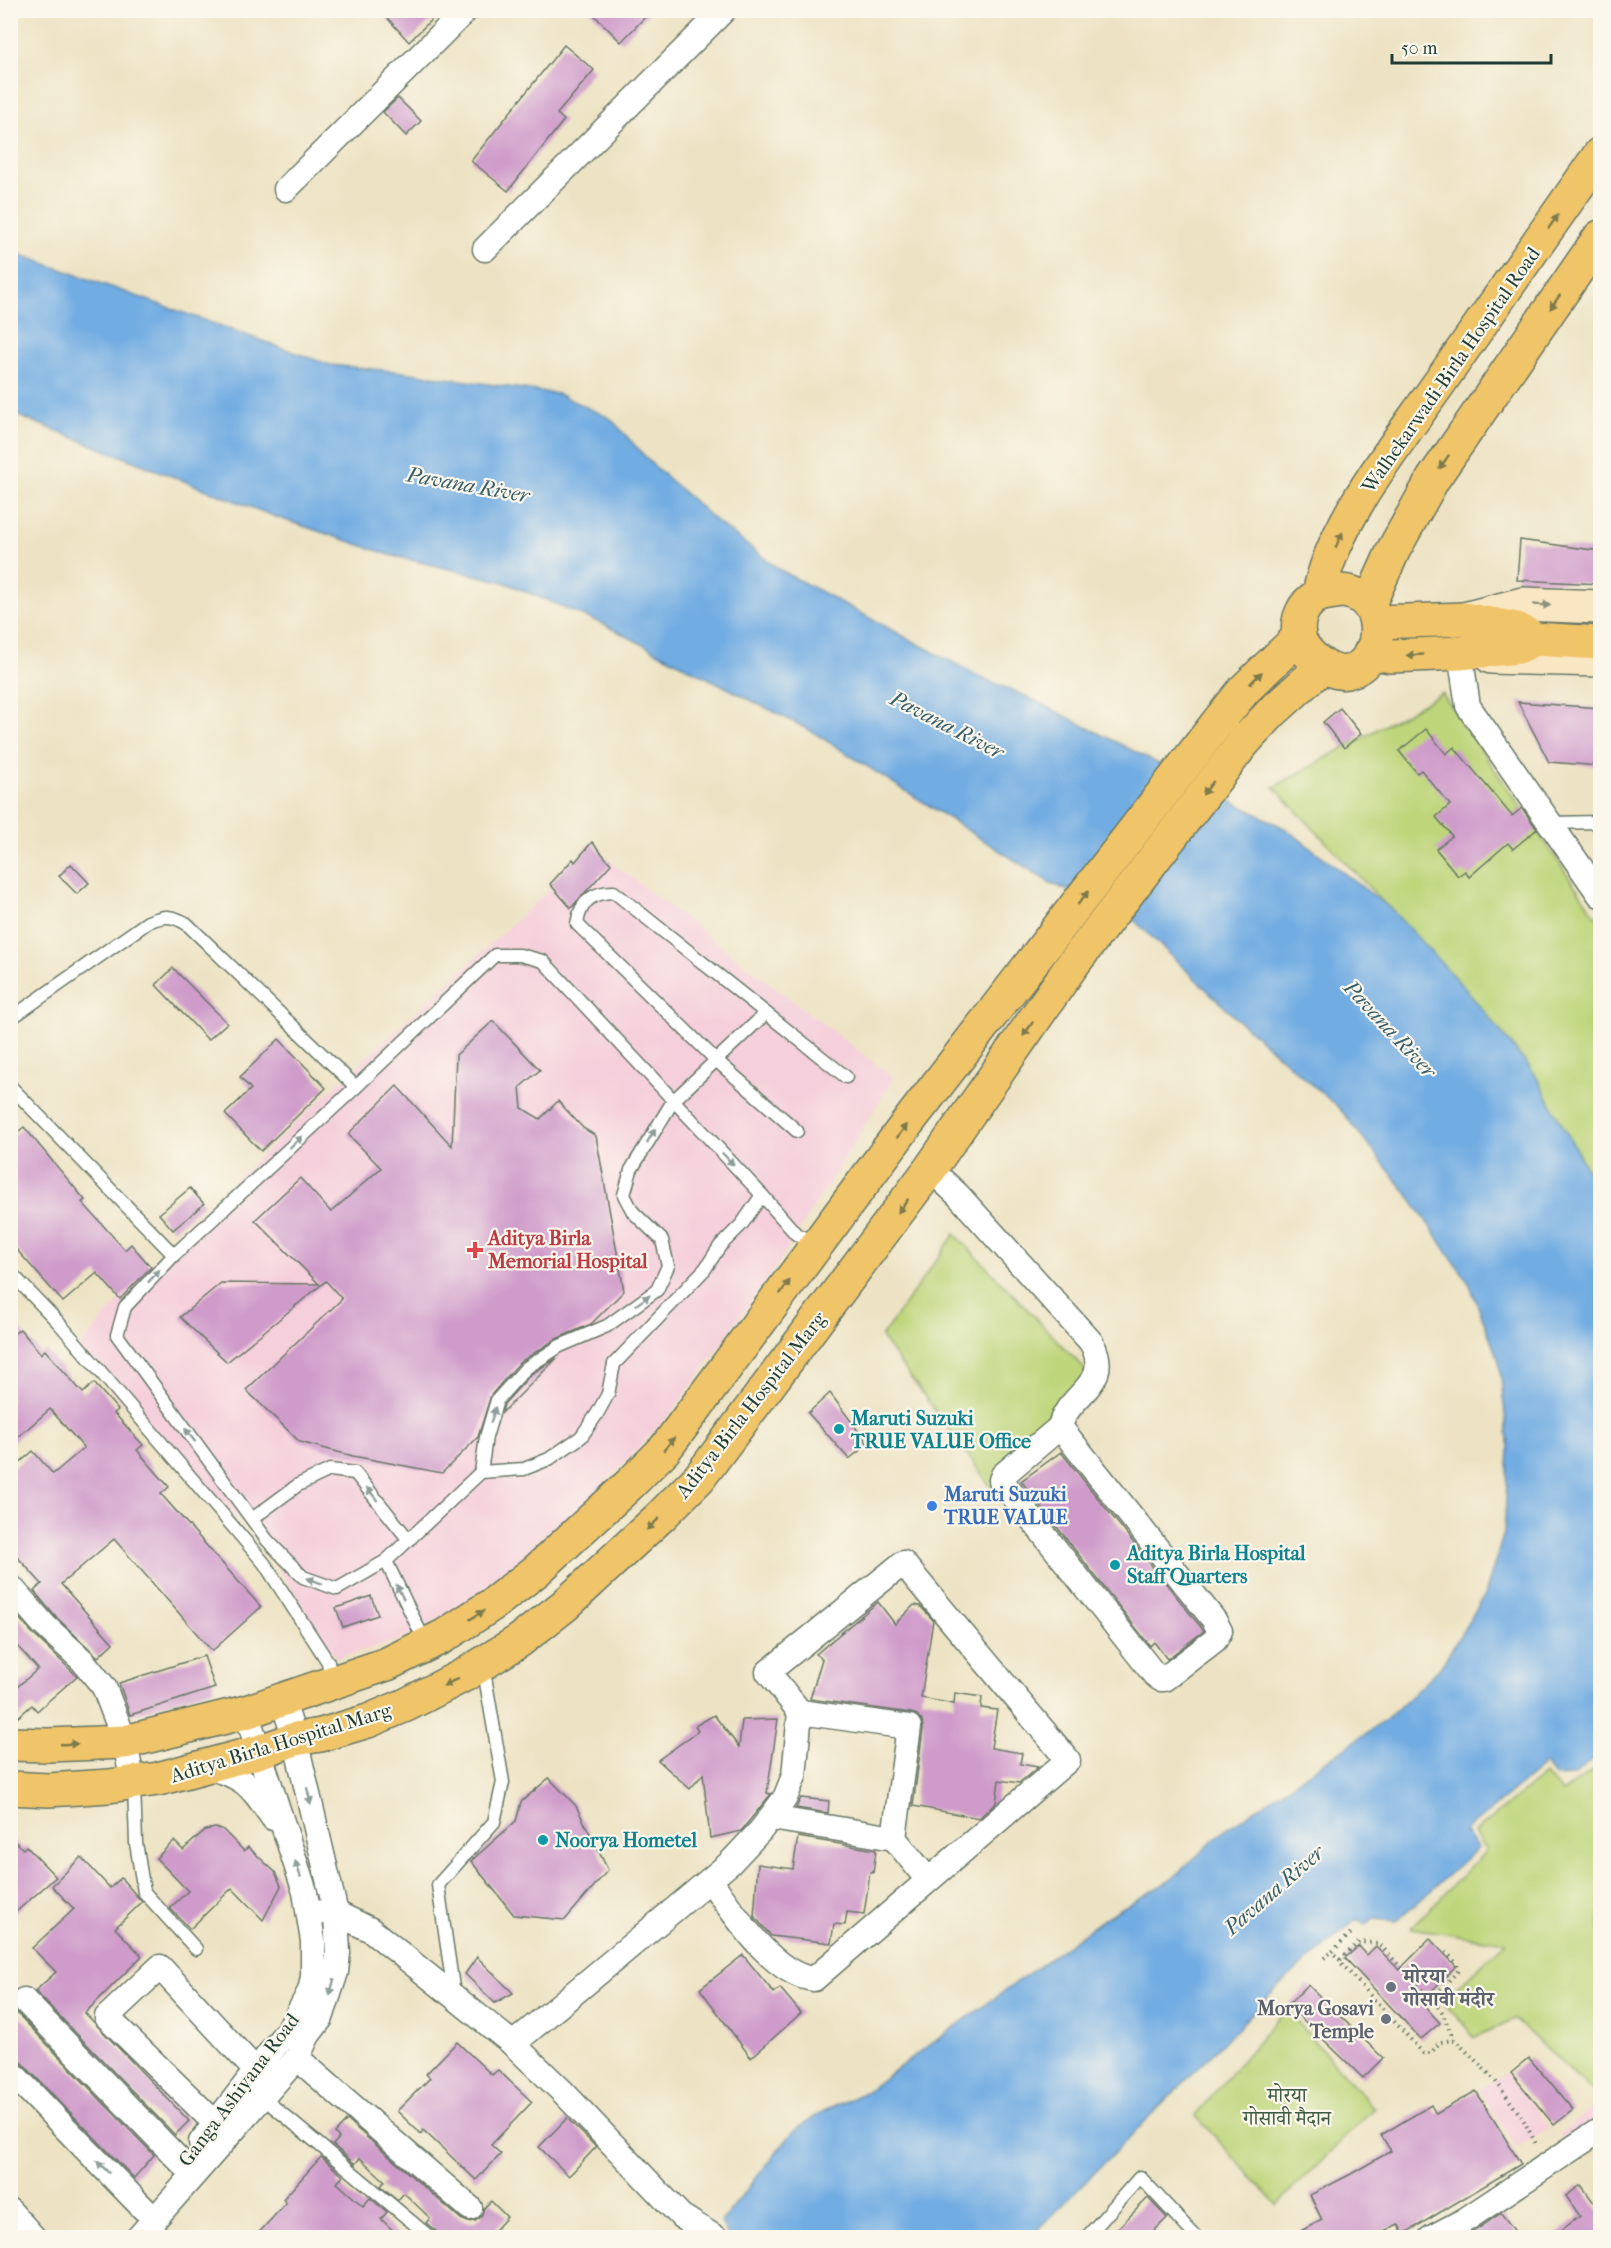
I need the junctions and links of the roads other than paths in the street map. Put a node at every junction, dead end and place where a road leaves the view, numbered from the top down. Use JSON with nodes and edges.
{"nodes":[{"id":1,"x":466,"y":10,"type":"edge"},
{"id":2,"x":724,"y":10,"type":"edge"},
{"id":3,"x":1600,"y":154,"type":"edge"},
{"id":4,"x":286,"y":189,"type":"dead end"},
{"id":5,"x":1600,"y":237,"type":"edge"},
{"id":6,"x":485,"y":249,"type":"dead end"},
{"id":7,"x":1319,"y":595,"type":"junction"},
{"id":8,"x":1600,"y":607,"type":"edge"},
{"id":9,"x":1372,"y":613,"type":"junction"},
{"id":10,"x":1464,"y":619,"type":"junction"},
{"id":11,"x":1299,"y":637,"type":"junction"},
{"id":12,"x":1535,"y":639,"type":"junction"},
{"id":13,"x":1600,"y":643,"type":"edge"},
{"id":14,"x":1466,"y":652,"type":"junction"},
{"id":15,"x":1370,"y":653,"type":"junction"},
{"id":16,"x":1600,"y":660,"type":"edge"},
{"id":17,"x":1323,"y":666,"type":"junction"},
{"id":18,"x":1600,"y":822,"type":"edge"},
{"id":19,"x":1550,"y":823,"type":"junction"},
{"id":20,"x":1600,"y":895,"type":"edge"},
{"id":21,"x":1060,"y":954,"type":"junction"},
{"id":22,"x":1025,"y":973,"type":"junction"},
{"id":23,"x":1052,"y":994,"type":"junction"},
{"id":24,"x":765,"y":1014,"type":"junction"},
{"id":25,"x":10,"y":1019,"type":"edge"},
{"id":26,"x":717,"y":1061,"type":"junction"},
{"id":27,"x":846,"y":1077,"type":"dead end"},
{"id":28,"x":11,"y":1087,"type":"edge"},
{"id":29,"x":356,"y":1087,"type":"junction"},
{"id":30,"x":673,"y":1101,"type":"junction"},
{"id":31,"x":797,"y":1131,"type":"dead end"},
{"id":32,"x":930,"y":1169,"type":"junction"},
{"id":33,"x":762,"y":1195,"type":"junction"},
{"id":34,"x":816,"y":1244,"type":"junction"},
{"id":35,"x":174,"y":1255,"type":"junction"},
{"id":36,"x":10,"y":1272,"type":"edge"},
{"id":37,"x":1060,"y":1427,"type":"junction"},
{"id":38,"x":481,"y":1473,"type":"junction"},
{"id":39,"x":252,"y":1520,"type":"junction"},
{"id":40,"x":409,"y":1539,"type":"junction"},
{"id":41,"x":386,"y":1562,"type":"junction"},
{"id":42,"x":10,"y":1586,"type":"edge"},
{"id":43,"x":426,"y":1644,"type":"junction"},
{"id":44,"x":483,"y":1664,"type":"junction"},
{"id":45,"x":331,"y":1684,"type":"junction"},
{"id":46,"x":282,"y":1699,"type":"junction"},
{"id":47,"x":246,"y":1712,"type":"junction"},
{"id":48,"x":800,"y":1712,"type":"junction"},
{"id":49,"x":295,"y":1739,"type":"junction"},
{"id":50,"x":125,"y":1742,"type":"junction"},
{"id":51,"x":10,"y":1744,"type":"edge"},
{"id":52,"x":258,"y":1752,"type":"junction"},
{"id":53,"x":205,"y":1767,"type":"junction"},
{"id":54,"x":134,"y":1784,"type":"junction"},
{"id":55,"x":10,"y":1788,"type":"edge"},
{"id":56,"x":771,"y":1818,"type":"junction"},
{"id":57,"x":287,"y":1837,"type":"junction"},
{"id":58,"x":894,"y":1838,"type":"junction"},
{"id":59,"x":710,"y":1880,"type":"junction"},
{"id":60,"x":928,"y":1880,"type":"junction"},
{"id":61,"x":308,"y":1911,"type":"junction"},
{"id":62,"x":336,"y":1913,"type":"junction"},
{"id":63,"x":196,"y":1949,"type":"dead end"},
{"id":64,"x":454,"y":1996,"type":"junction"},
{"id":65,"x":24,"y":2000,"type":"dead end"},
{"id":66,"x":513,"y":2044,"type":"junction"},
{"id":67,"x":297,"y":2058,"type":"junction"},
{"id":68,"x":10,"y":2071,"type":"edge"},
{"id":69,"x":257,"y":2072,"type":"junction"},
{"id":70,"x":262,"y":2097,"type":"junction"},
{"id":71,"x":216,"y":2124,"type":"junction"},
{"id":72,"x":1600,"y":2130,"type":"edge"},
{"id":73,"x":183,"y":2164,"type":"junction"},
{"id":74,"x":470,"y":2208,"type":"dead end"},
{"id":75,"x":144,"y":2209,"type":"junction"},
{"id":76,"x":10,"y":2211,"type":"edge"},
{"id":77,"x":34,"y":2238,"type":"edge"},
{"id":78,"x":119,"y":2238,"type":"edge"},
{"id":79,"x":138,"y":2238,"type":"edge"},
{"id":80,"x":431,"y":2238,"type":"edge"},
{"id":81,"x":716,"y":2238,"type":"edge"},
{"id":82,"x":1086,"y":2238,"type":"edge"},
{"id":83,"x":1197,"y":2238,"type":"edge"},
{"id":84,"x":1431,"y":2238,"type":"edge"}],
"edges":[{"from":1,"to":4,"type":"street"},
{"from":2,"to":6,"type":"street"},
{"from":7,"to":3,"type":"main road","name":"Walhekarwadi-Birla Hospital Road","one_way":true},
{"from":5,"to":9,"type":"main road","one_way":true},
{"from":7,"to":9,"type":"main road"},
{"from":7,"to":11,"type":"main road"},
{"from":10,"to":8,"type":"main road","one_way":true},
{"from":9,"to":10,"type":"main road"},
{"from":9,"to":15,"type":"main road"},
{"from":10,"to":12,"type":"main road"},
{"from":11,"to":17,"type":"main road"},
{"from":21,"to":11,"type":"main road","one_way":true},
{"from":12,"to":13,"type":"main road"},
{"from":12,"to":14,"type":"main road"},
{"from":14,"to":15,"type":"main road","one_way":true},
{"from":14,"to":16,"type":"main road"},
{"from":14,"to":19,"type":"street"},
{"from":15,"to":17,"type":"main road"},
{"from":17,"to":21,"type":"main road","one_way":true},
{"from":18,"to":19,"type":"lane"},
{"from":19,"to":20,"type":"street"},
{"from":21,"to":22,"type":"main road","name":"Aditya Birla Hospital Marg"},
{"from":21,"to":23,"type":"main road","name":"Aditya Birla Hospital Marg"},
{"from":22,"to":23,"type":"main road"},
{"from":34,"to":22,"type":"main road","name":"Aditya Birla Hospital Marg","one_way":true},
{"from":23,"to":32,"type":"main road","name":"Aditya Birla Hospital Marg","one_way":true},
{"from":24,"to":26,"type":"lane"},
{"from":24,"to":26,"type":"lane"},
{"from":24,"to":27,"type":"lane"},
{"from":25,"to":29,"type":"lane"},
{"from":26,"to":30,"type":"lane"},
{"from":26,"to":31,"type":"lane"},
{"from":28,"to":35,"type":"lane"},
{"from":29,"to":30,"type":"lane"},
{"from":35,"to":29,"type":"lane","one_way":true},
{"from":30,"to":33,"type":"lane","one_way":true},
{"from":38,"to":30,"type":"lane","one_way":true},
{"from":32,"to":37,"type":"street"},
{"from":32,"to":44,"type":"main road","name":"Aditya Birla Hospital Marg","one_way":true},
{"from":33,"to":34,"type":"lane"},
{"from":33,"to":38,"type":"lane"},
{"from":43,"to":34,"type":"main road","name":"Aditya Birla Hospital Marg","one_way":true},
{"from":39,"to":35,"type":"lane","one_way":true},
{"from":36,"to":45,"type":"lane"},
{"from":37,"to":37,"type":"street"},
{"from":38,"to":40,"type":"lane"},
{"from":40,"to":39,"type":"lane","one_way":true},
{"from":41,"to":39,"type":"lane","one_way":true},
{"from":40,"to":41,"type":"lane"},
{"from":43,"to":41,"type":"lane","one_way":true},
{"from":42,"to":50,"type":"street"},
{"from":43,"to":45,"type":"main road","name":"Aditya Birla Hospital Marg"},
{"from":44,"to":49,"type":"main road","name":"Aditya Birla Hospital Marg","one_way":true},
{"from":44,"to":64,"type":"lane"},
{"from":45,"to":46,"type":"main road","name":"Aditya Birla Hospital Marg"},
{"from":46,"to":47,"type":"main road","name":"Aditya Birla Hospital Marg"},
{"from":46,"to":49,"type":"street"},
{"from":47,"to":50,"type":"main road","name":"Aditya Birla Hospital Marg"},
{"from":47,"to":52,"type":"street","name":"Ganga Ashiyana Road"},
{"from":48,"to":56,"type":"street"},
{"from":48,"to":58,"type":"street"},
{"from":48,"to":60,"type":"street"},
{"from":49,"to":52,"type":"main road","name":"Aditya Birla Hospital Marg"},
{"from":49,"to":62,"type":"street","one_way":true},
{"from":51,"to":50,"type":"main road","name":"Aditya Birla Hospital Marg","one_way":true},
{"from":50,"to":54,"type":"street"},
{"from":52,"to":53,"type":"main road","name":"Aditya Birla Hospital Marg"},
{"from":52,"to":57,"type":"street","name":"Ganga Ashiyana Road"},
{"from":53,"to":54,"type":"main road","name":"Aditya Birla Hospital Marg"},
{"from":53,"to":57,"type":"street"},
{"from":54,"to":55,"type":"main road","name":"Aditya Birla Hospital Marg"},
{"from":54,"to":63,"type":"lane"},
{"from":56,"to":58,"type":"street"},
{"from":56,"to":59,"type":"street"},
{"from":61,"to":57,"type":"street","name":"Ganga Ashiyana Road","one_way":true},
{"from":58,"to":60,"type":"street"},
{"from":59,"to":60,"type":"street"},
{"from":59,"to":66,"type":"street"},
{"from":61,"to":62,"type":"street"},
{"from":61,"to":69,"type":"street","name":"Ganga Ashiyana Road"},
{"from":62,"to":64,"type":"street"},
{"from":62,"to":67,"type":"street","one_way":true},
{"from":64,"to":66,"type":"street"},
{"from":65,"to":73,"type":"street"},
{"from":66,"to":81,"type":"street"},
{"from":67,"to":70,"type":"street"},
{"from":67,"to":74,"type":"street"},
{"from":75,"to":68,"type":"street","one_way":true},
{"from":69,"to":71,"type":"street","name":"Ganga Ashiyana Road"},
{"from":69,"to":71,"type":"street"},
{"from":70,"to":79,"type":"street"},
{"from":70,"to":80,"type":"lane"},
{"from":71,"to":73,"type":"street","name":"Ganga Ashiyana Road"},
{"from":72,"to":84,"type":"street"},
{"from":73,"to":75,"type":"street","name":"Ganga Ashiyana Road"},
{"from":75,"to":78,"type":"street","name":"Ganga Ashiyana Road"},
{"from":76,"to":77,"type":"street"},
{"from":82,"to":83,"type":"lane"}]}
